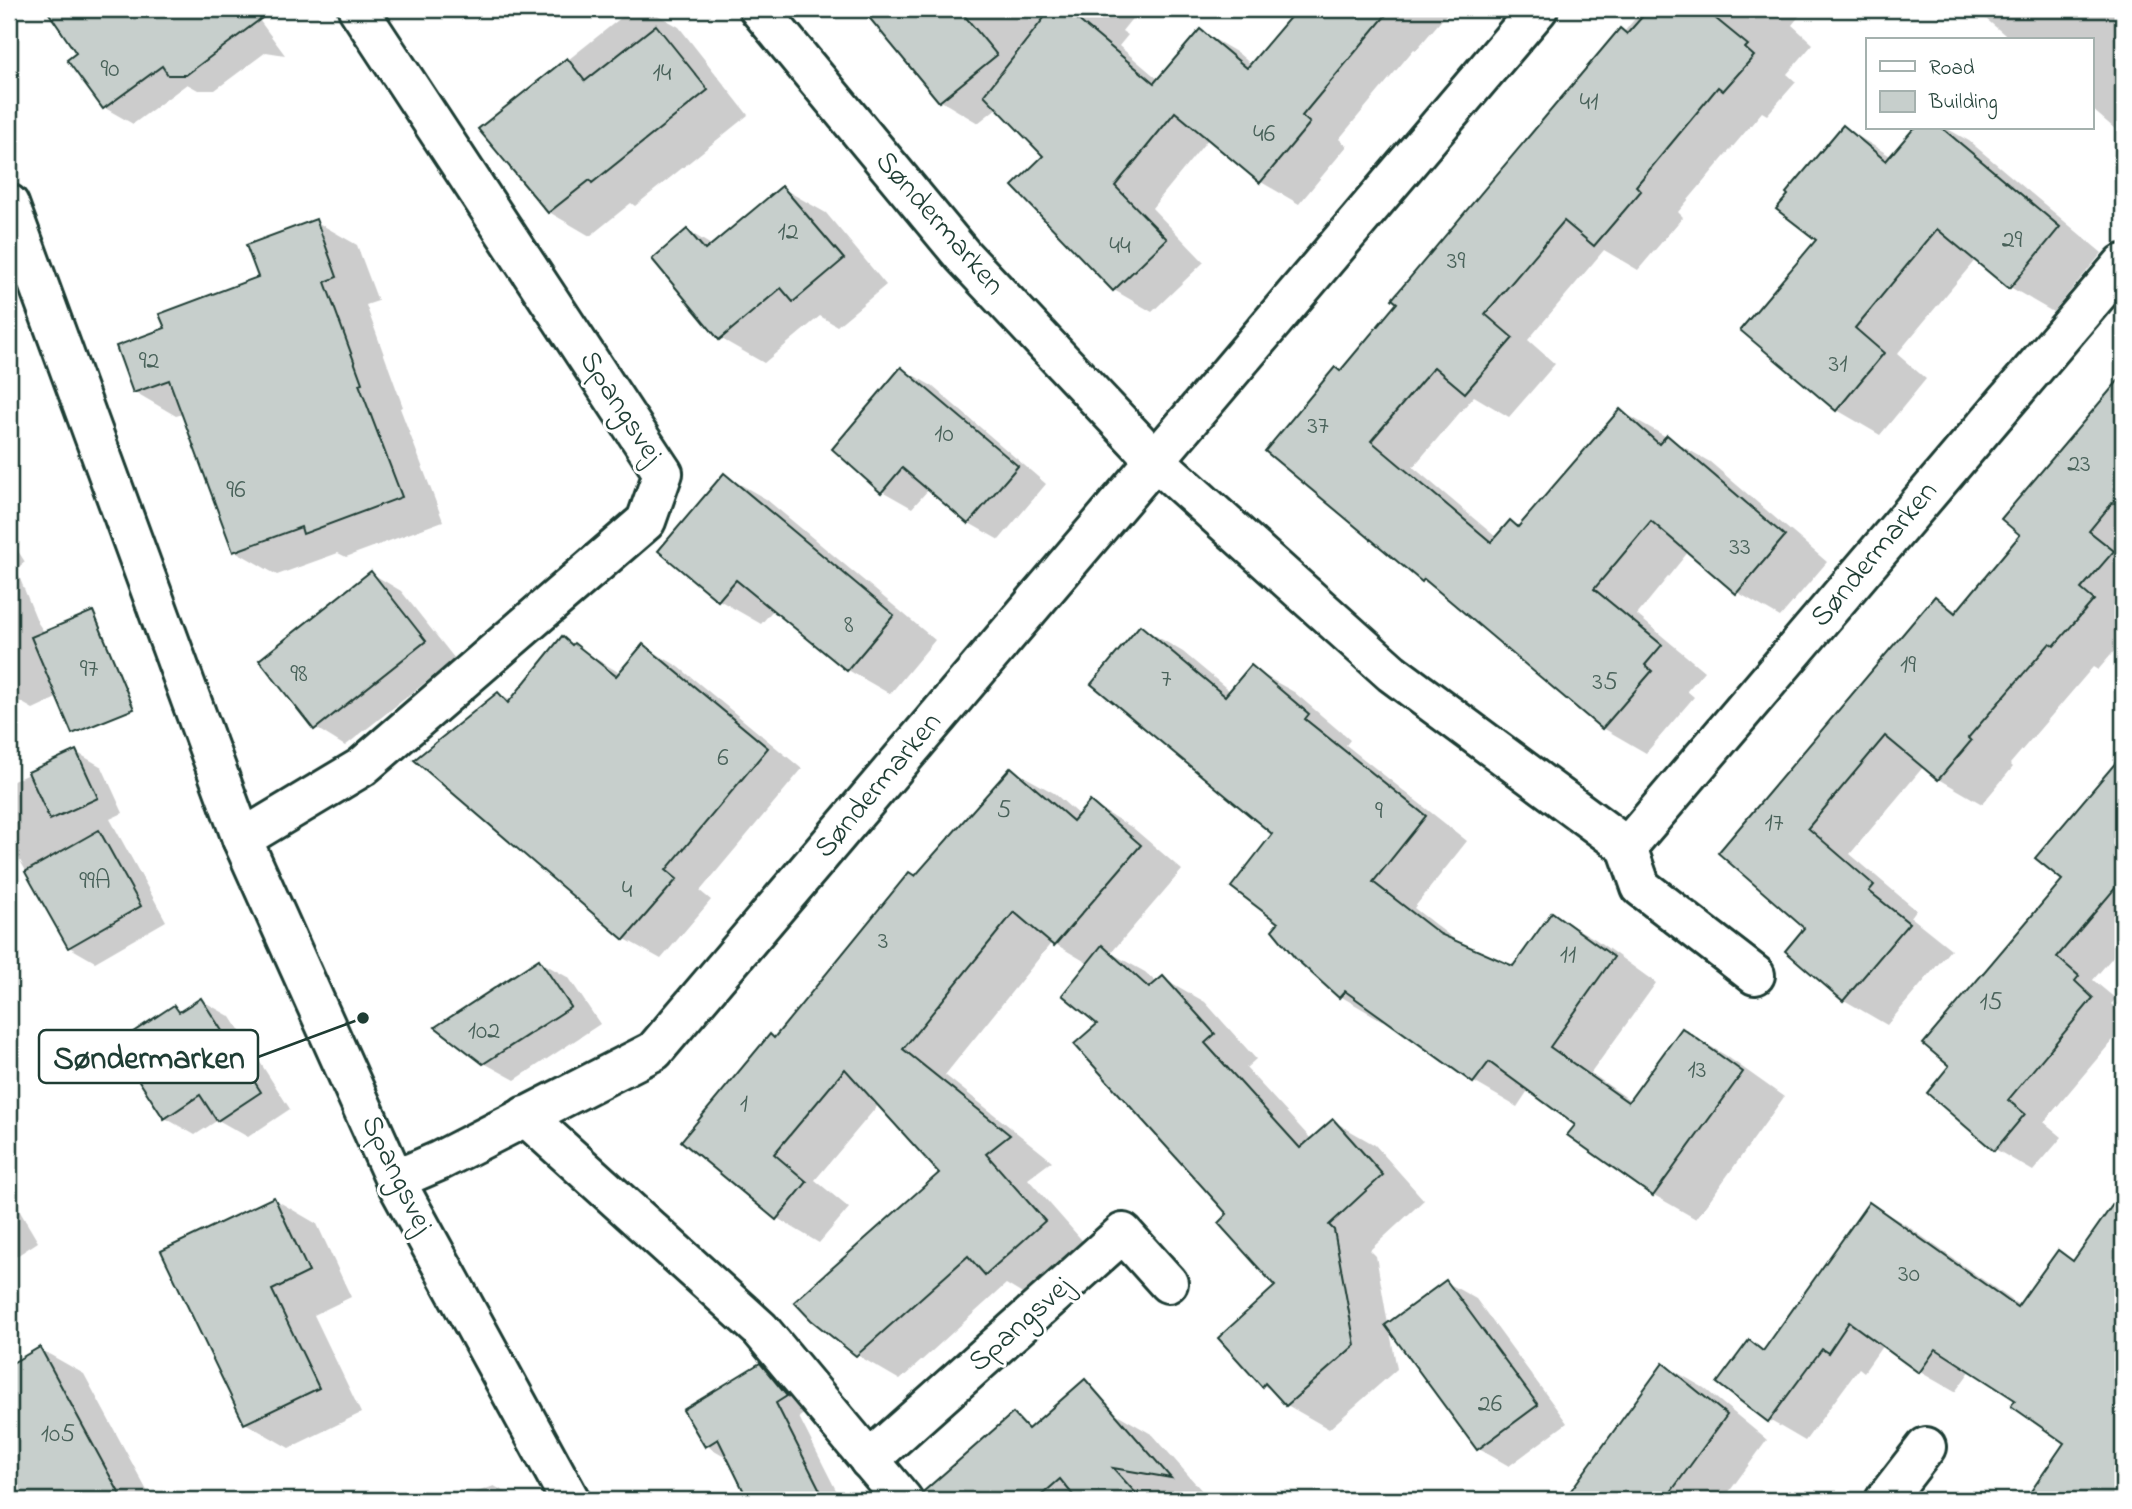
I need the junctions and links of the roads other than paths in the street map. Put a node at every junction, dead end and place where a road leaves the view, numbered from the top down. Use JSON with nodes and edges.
{"nodes":[{"id":1,"x":358,"y":9,"type":"edge"},
{"id":2,"x":759,"y":9,"type":"edge"},
{"id":3,"x":1538,"y":9,"type":"edge"},
{"id":4,"x":9,"y":204,"type":"edge"},
{"id":5,"x":2123,"y":264,"type":"edge"},
{"id":6,"x":1156,"y":461,"type":"junction"},
{"id":7,"x":242,"y":839,"type":"junction"},
{"id":8,"x":1627,"y":847,"type":"junction"},
{"id":9,"x":1755,"y":975,"type":"dead end"},
{"id":10,"x":525,"y":1115,"type":"junction"},
{"id":11,"x":395,"y":1180,"type":"junction"},
{"id":12,"x":1168,"y":1283,"type":"dead end"},
{"id":13,"x":1926,"y":1447,"type":"dead end"},
{"id":14,"x":869,"y":1460,"type":"junction"},
{"id":15,"x":570,"y":1500,"type":"edge"},
{"id":16,"x":903,"y":1500,"type":"edge"},
{"id":17,"x":1885,"y":1500,"type":"edge"}],
"edges":[{"from":1,"to":7,"type":"street","name":"Spangsvej"},
{"from":2,"to":6,"type":"street","name":"Søndermarken"},
{"from":3,"to":6,"type":"street","name":"Søndermarken"},
{"from":4,"to":7,"type":"street","name":"Spangsvej"},
{"from":5,"to":8,"type":"street","name":"Søndermarken"},
{"from":6,"to":8,"type":"street","name":"Søndermarken"},
{"from":6,"to":10,"type":"street","name":"Søndermarken"},
{"from":7,"to":11,"type":"street","name":"Spangsvej"},
{"from":8,"to":9,"type":"street"},
{"from":10,"to":11,"type":"street","name":"Søndermarken"},
{"from":10,"to":14,"type":"street"},
{"from":11,"to":15,"type":"street","name":"Spangsvej"},
{"from":12,"to":14,"type":"street","name":"Spangsvej"},
{"from":13,"to":17,"type":"street"},
{"from":14,"to":16,"type":"street"}]}
